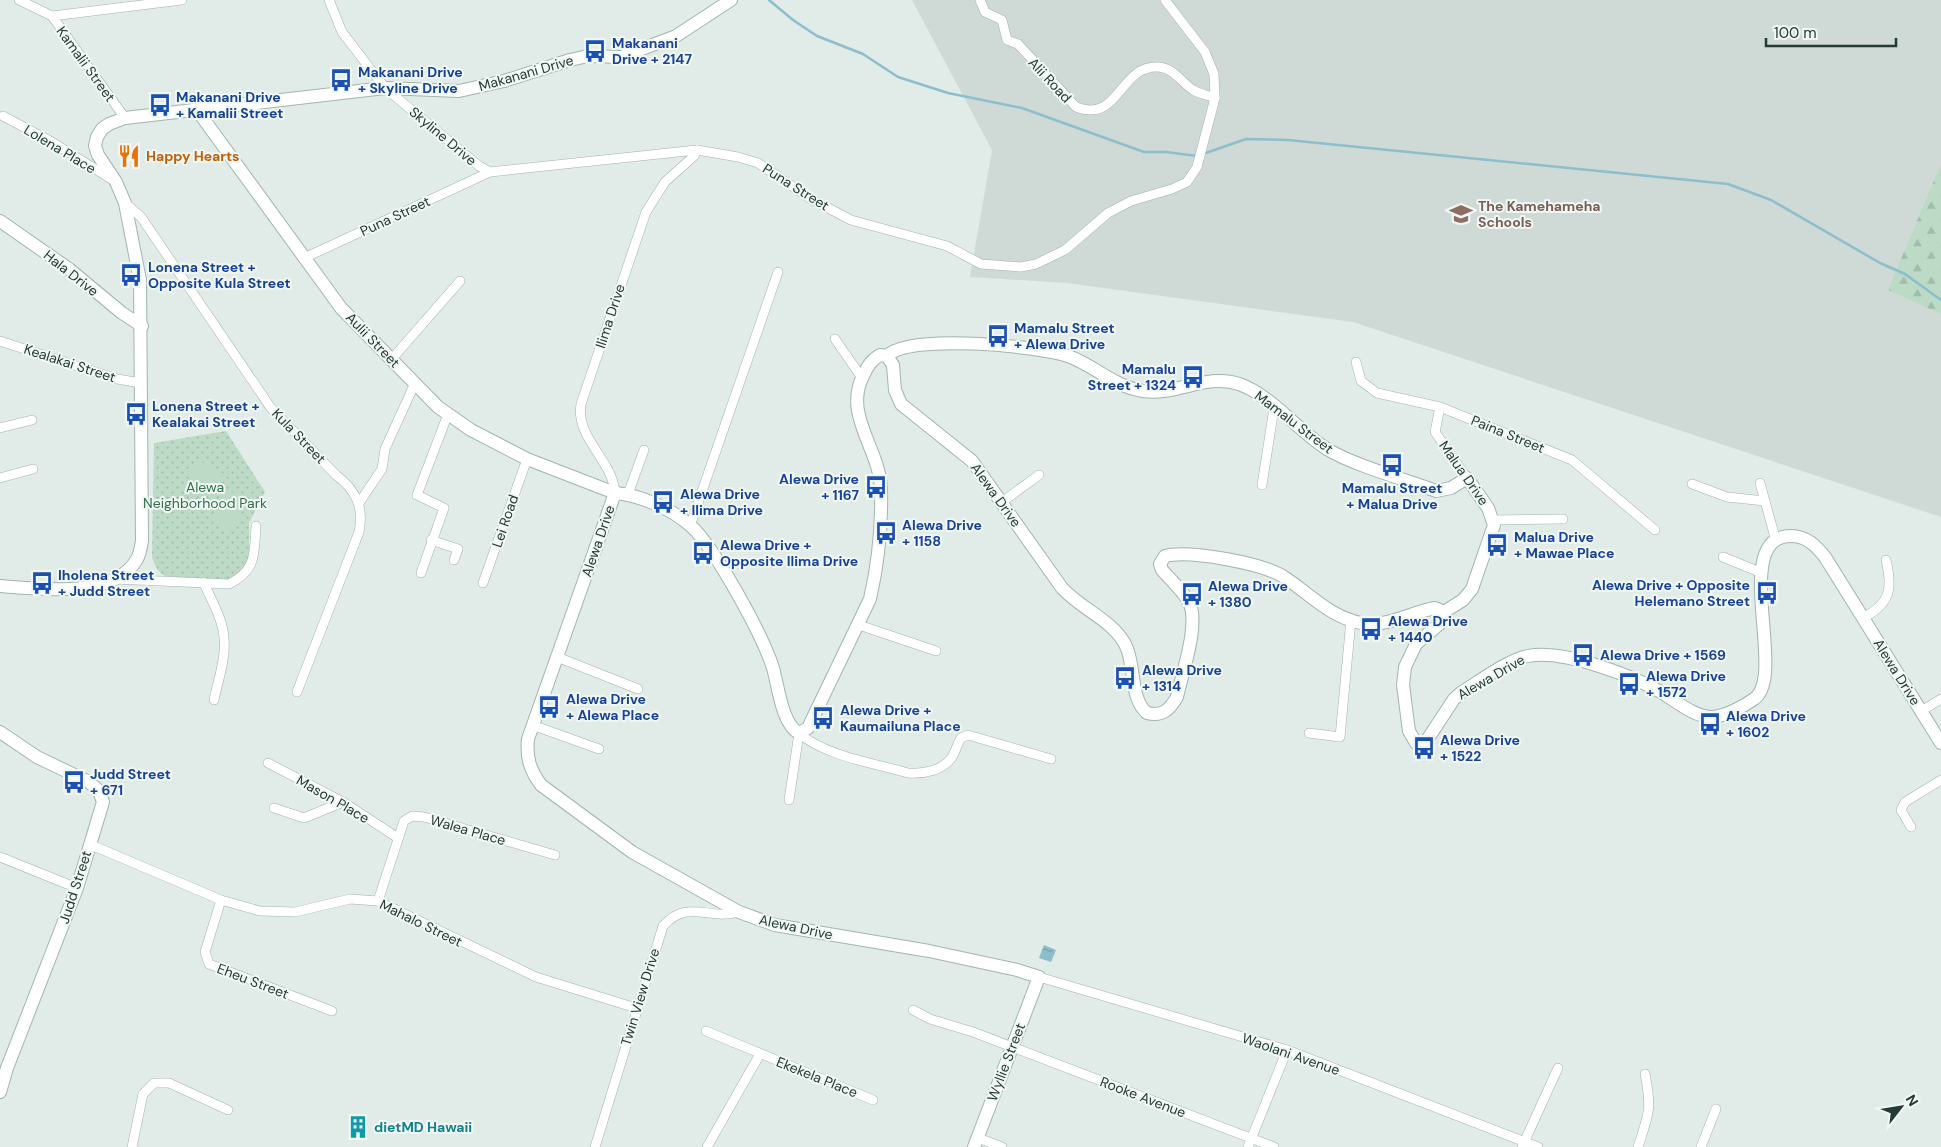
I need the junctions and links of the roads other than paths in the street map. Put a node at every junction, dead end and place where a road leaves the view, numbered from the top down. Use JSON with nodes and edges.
{"nodes":[{"id":1,"x":19,"y":0,"type":"edge"},
{"id":2,"x":182,"y":0,"type":"edge"},
{"id":3,"x":329,"y":0,"type":"edge"},
{"id":4,"x":731,"y":0,"type":"edge"},
{"id":5,"x":980,"y":0,"type":"edge"},
{"id":6,"x":1165,"y":0,"type":"edge"},
{"id":7,"x":52,"y":16,"type":"junction"},
{"id":8,"x":385,"y":88,"type":"junction"},
{"id":9,"x":1215,"y":98,"type":"junction"},
{"id":10,"x":197,"y":110,"type":"junction"},
{"id":11,"x":3,"y":116,"type":"dead end"},
{"id":12,"x":125,"y":118,"type":"junction"},
{"id":13,"x":697,"y":150,"type":"junction"},
{"id":14,"x":490,"y":172,"type":"junction"},
{"id":15,"x":116,"y":182,"type":"junction"},
{"id":16,"x":125,"y":203,"type":"junction"},
{"id":17,"x":0,"y":221,"type":"edge"},
{"id":18,"x":304,"y":258,"type":"junction"},
{"id":19,"x":778,"y":272,"type":"dead end"},
{"id":20,"x":460,"y":281,"type":"dead end"},
{"id":21,"x":142,"y":326,"type":"junction"},
{"id":22,"x":835,"y":339,"type":"dead end"},
{"id":23,"x":0,"y":341,"type":"edge"},
{"id":24,"x":887,"y":356,"type":"junction"},
{"id":25,"x":391,"y":360,"type":"junction"},
{"id":26,"x":1356,"y":362,"type":"dead end"},
{"id":27,"x":862,"y":378,"type":"junction"},
{"id":28,"x":141,"y":383,"type":"junction"},
{"id":29,"x":415,"y":384,"type":"junction"},
{"id":30,"x":1440,"y":407,"type":"junction"},
{"id":31,"x":1274,"y":408,"type":"junction"},
{"id":32,"x":448,"y":414,"type":"junction"},
{"id":33,"x":32,"y":420,"type":"dead end"},
{"id":34,"x":0,"y":428,"type":"edge"},
{"id":35,"x":644,"y":450,"type":"dead end"},
{"id":36,"x":527,"y":459,"type":"junction"},
{"id":37,"x":33,"y":469,"type":"dead end"},
{"id":38,"x":1039,"y":475,"type":"dead end"},
{"id":39,"x":0,"y":478,"type":"edge"},
{"id":40,"x":1467,"y":478,"type":"junction"},
{"id":41,"x":1760,"y":483,"type":"dead end"},
{"id":42,"x":1692,"y":484,"type":"dead end"},
{"id":43,"x":1262,"y":485,"type":"dead end"},
{"id":44,"x":614,"y":493,"type":"junction"},
{"id":45,"x":628,"y":494,"type":"junction"},
{"id":46,"x":1765,"y":501,"type":"junction"},
{"id":47,"x":359,"y":502,"type":"junction"},
{"id":48,"x":1002,"y":502,"type":"junction"},
{"id":49,"x":1563,"y":519,"type":"dead end"},
{"id":50,"x":1494,"y":520,"type":"junction"},
{"id":51,"x":256,"y":526,"type":"dead end"},
{"id":52,"x":690,"y":526,"type":"junction"},
{"id":53,"x":1655,"y":530,"type":"dead end"},
{"id":54,"x":431,"y":540,"type":"junction"},
{"id":55,"x":1776,"y":541,"type":"junction"},
{"id":56,"x":1723,"y":557,"type":"dead end"},
{"id":57,"x":454,"y":560,"type":"dead end"},
{"id":58,"x":1886,"y":560,"type":"dead end"},
{"id":59,"x":420,"y":573,"type":"dead end"},
{"id":60,"x":1762,"y":573,"type":"junction"},
{"id":61,"x":114,"y":580,"type":"junction"},
{"id":62,"x":204,"y":583,"type":"junction"},
{"id":63,"x":483,"y":583,"type":"dead end"},
{"id":64,"x":0,"y":586,"type":"edge"},
{"id":65,"x":1444,"y":612,"type":"junction"},
{"id":66,"x":1863,"y":618,"type":"junction"},
{"id":67,"x":1350,"y":620,"type":"junction"},
{"id":68,"x":859,"y":625,"type":"junction"},
{"id":69,"x":936,"y":651,"type":"dead end"},
{"id":70,"x":557,"y":657,"type":"junction"},
{"id":71,"x":638,"y":689,"type":"dead end"},
{"id":72,"x":297,"y":692,"type":"dead end"},
{"id":73,"x":1941,"y":699,"type":"edge"},
{"id":74,"x":214,"y":700,"type":"dead end"},
{"id":75,"x":1921,"y":711,"type":"junction"},
{"id":76,"x":532,"y":725,"type":"junction"},
{"id":77,"x":0,"y":732,"type":"edge"},
{"id":78,"x":799,"y":733,"type":"junction"},
{"id":79,"x":1308,"y":733,"type":"dead end"},
{"id":80,"x":1941,"y":743,"type":"edge"},
{"id":81,"x":598,"y":749,"type":"dead end"},
{"id":82,"x":1051,"y":759,"type":"dead end"},
{"id":83,"x":268,"y":763,"type":"dead end"},
{"id":84,"x":1941,"y":780,"type":"edge"},
{"id":85,"x":789,"y":800,"type":"dead end"},
{"id":86,"x":343,"y":802,"type":"junction"},
{"id":87,"x":274,"y":808,"type":"dead end"},
{"id":88,"x":1911,"y":827,"type":"dead end"},
{"id":89,"x":398,"y":838,"type":"junction"},
{"id":90,"x":89,"y":844,"type":"junction"},
{"id":91,"x":0,"y":856,"type":"edge"},
{"id":92,"x":555,"y":856,"type":"dead end"},
{"id":93,"x":77,"y":888,"type":"junction"},
{"id":94,"x":221,"y":900,"type":"junction"},
{"id":95,"x":378,"y":901,"type":"junction"},
{"id":96,"x":739,"y":912,"type":"junction"},
{"id":97,"x":1039,"y":977,"type":"junction"},
{"id":98,"x":636,"y":1008,"type":"junction"},
{"id":99,"x":913,"y":1010,"type":"dead end"},
{"id":100,"x":332,"y":1011,"type":"dead end"},
{"id":101,"x":706,"y":1030,"type":"dead end"},
{"id":102,"x":1012,"y":1047,"type":"junction"},
{"id":103,"x":1287,"y":1050,"type":"junction"},
{"id":104,"x":760,"y":1054,"type":"junction"},
{"id":105,"x":1558,"y":1068,"type":"dead end"},
{"id":106,"x":1645,"y":1074,"type":"dead end"},
{"id":107,"x":0,"y":1092,"type":"edge"},
{"id":108,"x":874,"y":1100,"type":"dead end"},
{"id":109,"x":1716,"y":1109,"type":"dead end"},
{"id":110,"x":228,"y":1110,"type":"dead end"},
{"id":111,"x":976,"y":1142,"type":"edge"},
{"id":112,"x":1250,"y":1143,"type":"edge"},
{"id":113,"x":1523,"y":1144,"type":"edge"},
{"id":114,"x":132,"y":1147,"type":"edge"},
{"id":115,"x":595,"y":1147,"type":"edge"},
{"id":116,"x":707,"y":1147,"type":"edge"},
{"id":117,"x":1002,"y":1147,"type":"edge"},
{"id":118,"x":1274,"y":1147,"type":"edge"},
{"id":119,"x":1538,"y":1147,"type":"edge"},
{"id":120,"x":1638,"y":1147,"type":"edge"},
{"id":121,"x":1701,"y":1147,"type":"edge"}],
"edges":[{"from":1,"to":7,"type":"street","name":"Kamalii Street"},
{"from":2,"to":7,"type":"street"},
{"from":3,"to":8,"type":"street","name":"Skyline Drive"},
{"from":4,"to":8,"type":"street","name":"Makanani Drive"},
{"from":5,"to":9,"type":"street","name":"Alii Road"},
{"from":6,"to":9,"type":"street","name":"Puna Street"},
{"from":7,"to":12,"type":"street","name":"Kamalii Street"},
{"from":8,"to":10,"type":"street","name":"Makanani Drive"},
{"from":8,"to":14,"type":"street","name":"Skyline Drive"},
{"from":9,"to":13,"type":"street","name":"Puna Street"},
{"from":10,"to":12,"type":"street","name":"Makanani Drive"},
{"from":10,"to":18,"type":"street","name":"Aulii Street"},
{"from":11,"to":15,"type":"street","name":"Lolena Place"},
{"from":12,"to":15,"type":"street","name":"Makanani Drive"},
{"from":13,"to":14,"type":"street","name":"Puna Street"},
{"from":13,"to":44,"type":"street","name":"Ilima Drive"},
{"from":14,"to":18,"type":"street","name":"Puna Street"},
{"from":15,"to":16,"type":"street","name":"Makanani Drive"},
{"from":16,"to":21,"type":"street","name":"Makanani Drive"},
{"from":16,"to":47,"type":"street","name":"Kula Street"},
{"from":17,"to":21,"type":"street","name":"Hala Drive"},
{"from":18,"to":25,"type":"street","name":"Aulii Street"},
{"from":19,"to":52,"type":"street"},
{"from":20,"to":25,"type":"street"},
{"from":21,"to":28,"type":"street","name":"Makanani Drive"},
{"from":22,"to":27,"type":"street"},
{"from":23,"to":28,"type":"street","name":"Kealakai Street"},
{"from":24,"to":27,"type":"street"},
{"from":24,"to":31,"type":"street","name":"Mamalu Street"},
{"from":24,"to":48,"type":"street","name":"Alewa Drive"},
{"from":25,"to":29,"type":"street","name":"Aulii Street"},
{"from":26,"to":30,"type":"street","name":"Paina Street"},
{"from":27,"to":68,"type":"street"},
{"from":28,"to":61,"type":"street","name":"Makanani Drive"},
{"from":29,"to":32,"type":"street","name":"Aulii Street"},
{"from":29,"to":47,"type":"street"},
{"from":30,"to":40,"type":"street","name":"Malua Drive"},
{"from":30,"to":53,"type":"street","name":"Paina Street"},
{"from":31,"to":40,"type":"street","name":"Mamalu Street"},
{"from":31,"to":43,"type":"street"},
{"from":32,"to":36,"type":"street","name":"Aulii Street"},
{"from":32,"to":54,"type":"street"},
{"from":33,"to":34,"type":"street"},
{"from":35,"to":45,"type":"street"},
{"from":36,"to":44,"type":"street","name":"Aulii Street"},
{"from":36,"to":63,"type":"street","name":"Lei Road"},
{"from":37,"to":39,"type":"street"},
{"from":38,"to":48,"type":"street"},
{"from":40,"to":50,"type":"street","name":"Malua Drive"},
{"from":41,"to":46,"type":"street"},
{"from":42,"to":46,"type":"street"},
{"from":44,"to":45,"type":"street","name":"Alewa Drive"},
{"from":44,"to":70,"type":"street","name":"Alewa Drive"},
{"from":45,"to":52,"type":"street","name":"Alewa Drive"},
{"from":46,"to":55,"type":"street"},
{"from":47,"to":72,"type":"street"},
{"from":48,"to":67,"type":"street","name":"Alewa Drive"},
{"from":49,"to":50,"type":"street"},
{"from":50,"to":65,"type":"street","name":"Malua Drive"},
{"from":51,"to":62,"type":"street"},
{"from":52,"to":78,"type":"street","name":"Alewa Drive"},
{"from":54,"to":57,"type":"street"},
{"from":54,"to":59,"type":"street"},
{"from":55,"to":60,"type":"street","name":"Alewa Drive"},
{"from":55,"to":66,"type":"street","name":"Alewa Drive"},
{"from":56,"to":60,"type":"street"},
{"from":58,"to":66,"type":"street"},
{"from":60,"to":65,"type":"street","name":"Alewa Drive"},
{"from":61,"to":62,"type":"street"},
{"from":61,"to":64,"type":"street"},
{"from":62,"to":74,"type":"street"},
{"from":65,"to":67,"type":"street","name":"Alewa Drive"},
{"from":66,"to":75,"type":"street","name":"Alewa Drive"},
{"from":67,"to":79,"type":"street"},
{"from":68,"to":69,"type":"street"},
{"from":68,"to":78,"type":"street"},
{"from":70,"to":71,"type":"street"},
{"from":70,"to":76,"type":"street","name":"Alewa Drive"},
{"from":73,"to":75,"type":"street"},
{"from":75,"to":80,"type":"street","name":"Alewa Drive"},
{"from":76,"to":81,"type":"street"},
{"from":76,"to":96,"type":"street","name":"Alewa Drive"},
{"from":77,"to":90,"type":"street","name":"Judd Street"},
{"from":78,"to":82,"type":"street"},
{"from":78,"to":85,"type":"street"},
{"from":83,"to":86,"type":"street","name":"Mason Place"},
{"from":84,"to":88,"type":"street"},
{"from":86,"to":87,"type":"street"},
{"from":86,"to":89,"type":"street","name":"Mason Place"},
{"from":89,"to":92,"type":"street","name":"Walea Place"},
{"from":89,"to":95,"type":"street","name":"Walea Place"},
{"from":90,"to":93,"type":"street","name":"Judd Street"},
{"from":90,"to":94,"type":"street","name":"Mahalo Street"},
{"from":91,"to":93,"type":"street"},
{"from":93,"to":107,"type":"street","name":"Judd Street"},
{"from":94,"to":95,"type":"street","name":"Mahalo Street"},
{"from":94,"to":100,"type":"street","name":"Eheu Street"},
{"from":95,"to":98,"type":"street","name":"Mahalo Street"},
{"from":96,"to":97,"type":"street","name":"Alewa Drive"},
{"from":96,"to":98,"type":"street","name":"Twin View Drive"},
{"from":97,"to":102,"type":"street","name":"Wyllie Street"},
{"from":97,"to":103,"type":"street","name":"Waolani Avenue"},
{"from":98,"to":115,"type":"street","name":"Twin View Drive"},
{"from":99,"to":102,"type":"street","name":"Rooke Avenue"},
{"from":101,"to":104,"type":"street","name":"Ekekela Place"},
{"from":102,"to":111,"type":"street","name":"Wyllie Street"},
{"from":102,"to":112,"type":"street","name":"Rooke Avenue"},
{"from":103,"to":112,"type":"street"},
{"from":103,"to":113,"type":"street","name":"Waolani Avenue"},
{"from":104,"to":108,"type":"street","name":"Ekekela Place"},
{"from":104,"to":116,"type":"street","name":"Ekekela Place"},
{"from":105,"to":113,"type":"street"},
{"from":106,"to":120,"type":"street"},
{"from":109,"to":121,"type":"street"},
{"from":110,"to":114,"type":"street"},
{"from":111,"to":117,"type":"street"},
{"from":112,"to":118,"type":"street","name":"Rooke Avenue"},
{"from":113,"to":119,"type":"street","name":"Waolani Avenue"}]}
